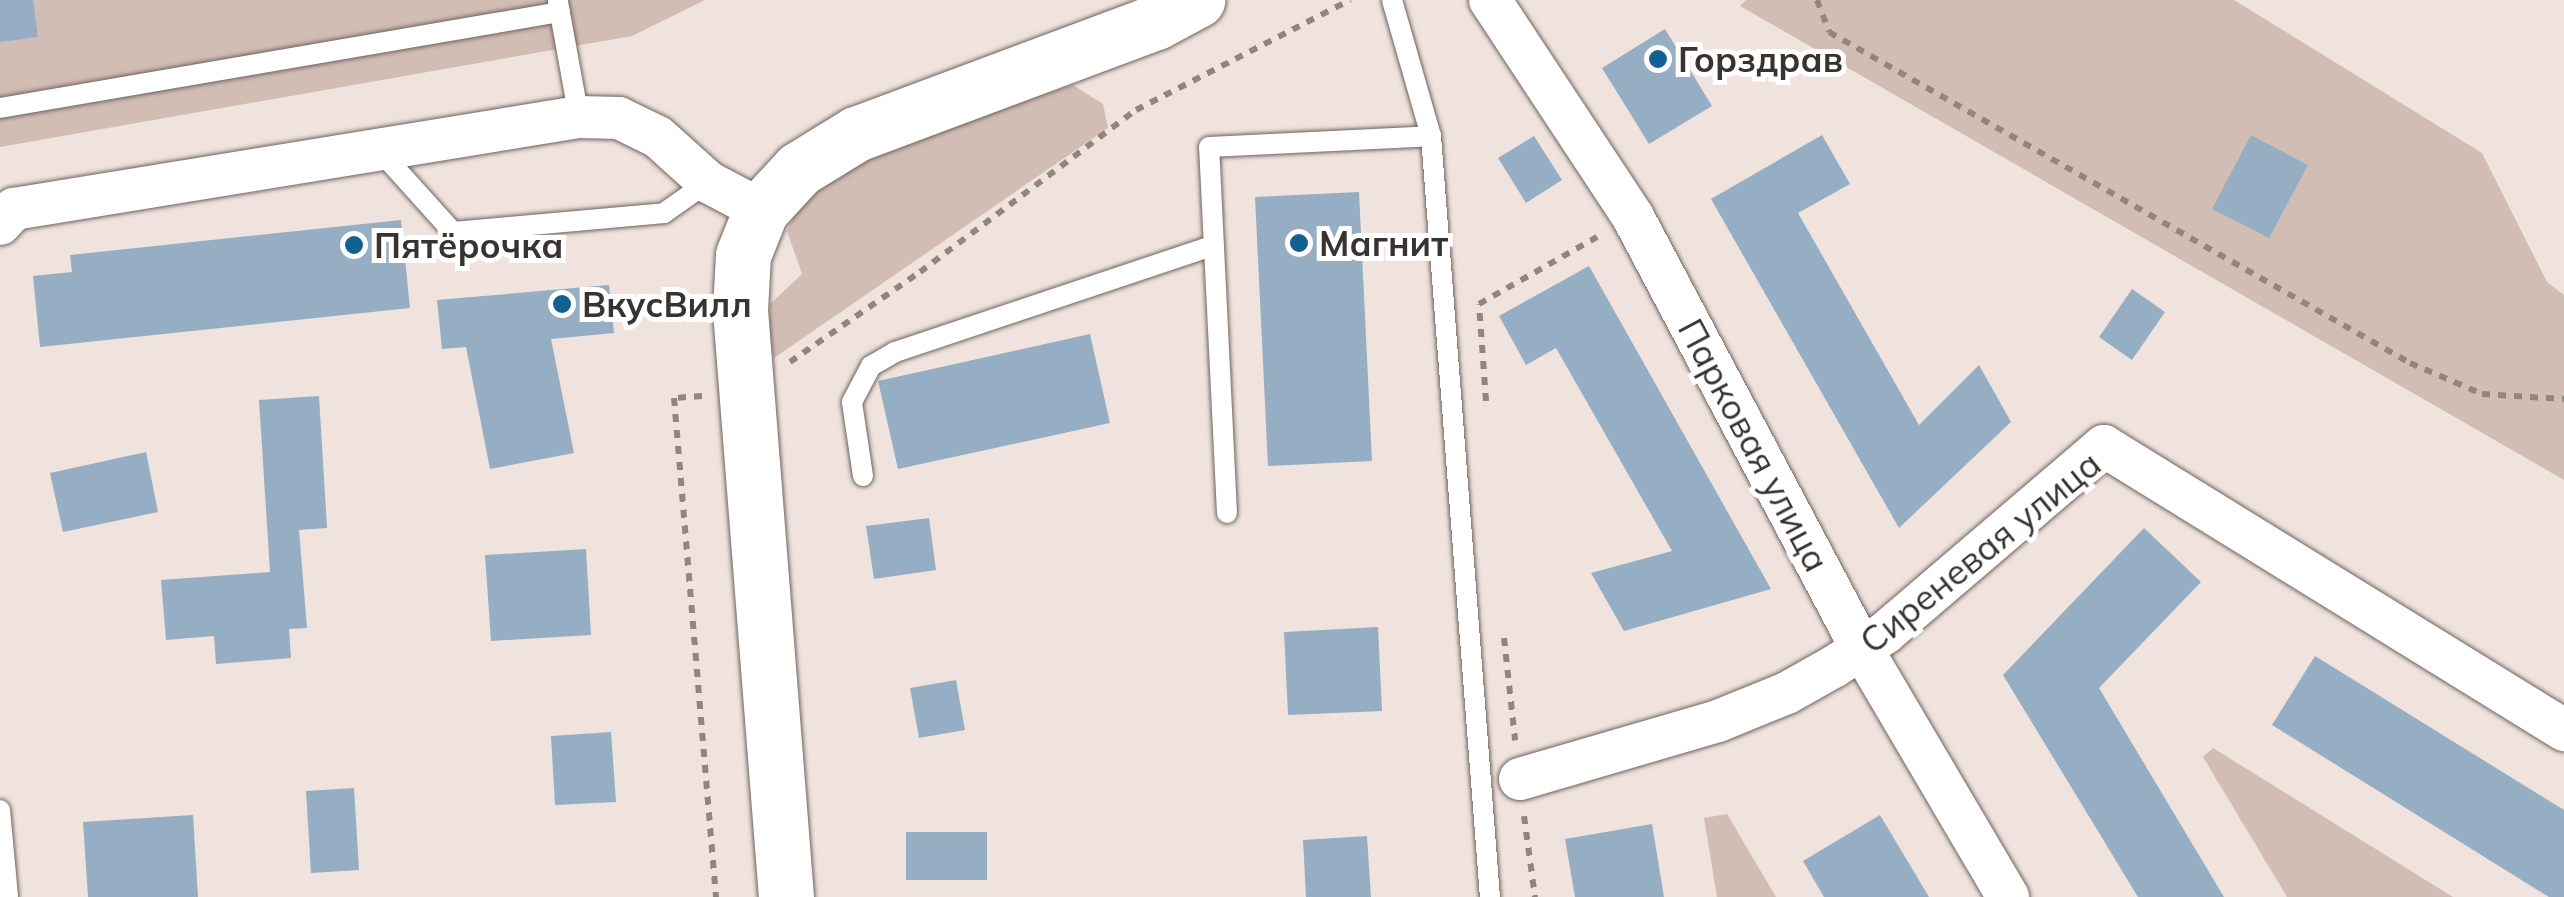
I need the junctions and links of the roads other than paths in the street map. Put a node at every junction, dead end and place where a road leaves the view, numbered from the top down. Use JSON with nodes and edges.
{"nodes":[{"id":1,"x":1196,"y":0,"type":"edge"},
{"id":2,"x":1392,"y":0,"type":"edge"},
{"id":3,"x":1490,"y":0,"type":"edge"},
{"id":4,"x":559,"y":6,"type":"edge"},
{"id":5,"x":0,"y":108,"type":"edge"},
{"id":6,"x":580,"y":116,"type":"junction"},
{"id":7,"x":1431,"y":136,"type":"junction"},
{"id":8,"x":378,"y":150,"type":"junction"},
{"id":9,"x":708,"y":182,"type":"junction"},
{"id":10,"x":761,"y":210,"type":"junction"},
{"id":11,"x":0,"y":224,"type":"edge"},
{"id":12,"x":1214,"y":244,"type":"junction"},
{"id":13,"x":863,"y":476,"type":"dead end"},
{"id":14,"x":1227,"y":514,"type":"dead end"},
{"id":15,"x":1862,"y":649,"type":"junction"},
{"id":16,"x":2564,"y":730,"type":"edge"},
{"id":17,"x":1520,"y":779,"type":"road end"},
{"id":18,"x":0,"y":810,"type":"edge"},
{"id":19,"x":8,"y":897,"type":"edge"},
{"id":20,"x":786,"y":897,"type":"edge"},
{"id":21,"x":1490,"y":897,"type":"edge"},
{"id":22,"x":2008,"y":897,"type":"edge"}],
"edges":[{"from":1,"to":10,"type":"street"},
{"from":2,"to":7,"type":"lane"},
{"from":3,"to":15,"type":"street","name":"Парковая улица"},
{"from":4,"to":5,"type":"lane"},
{"from":4,"to":6,"type":"lane"},
{"from":6,"to":8,"type":"street"},
{"from":6,"to":9,"type":"street"},
{"from":7,"to":12,"type":"lane"},
{"from":7,"to":21,"type":"lane"},
{"from":8,"to":9,"type":"lane"},
{"from":8,"to":11,"type":"street"},
{"from":9,"to":10,"type":"street"},
{"from":10,"to":20,"type":"street"},
{"from":12,"to":13,"type":"lane"},
{"from":12,"to":14,"type":"lane"},
{"from":15,"to":16,"type":"street","name":"Сиреневая улица"},
{"from":15,"to":17,"type":"street","name":"Сиреневая улица"},
{"from":15,"to":22,"type":"street","name":"Парковая улица"},
{"from":18,"to":19,"type":"lane"}]}
